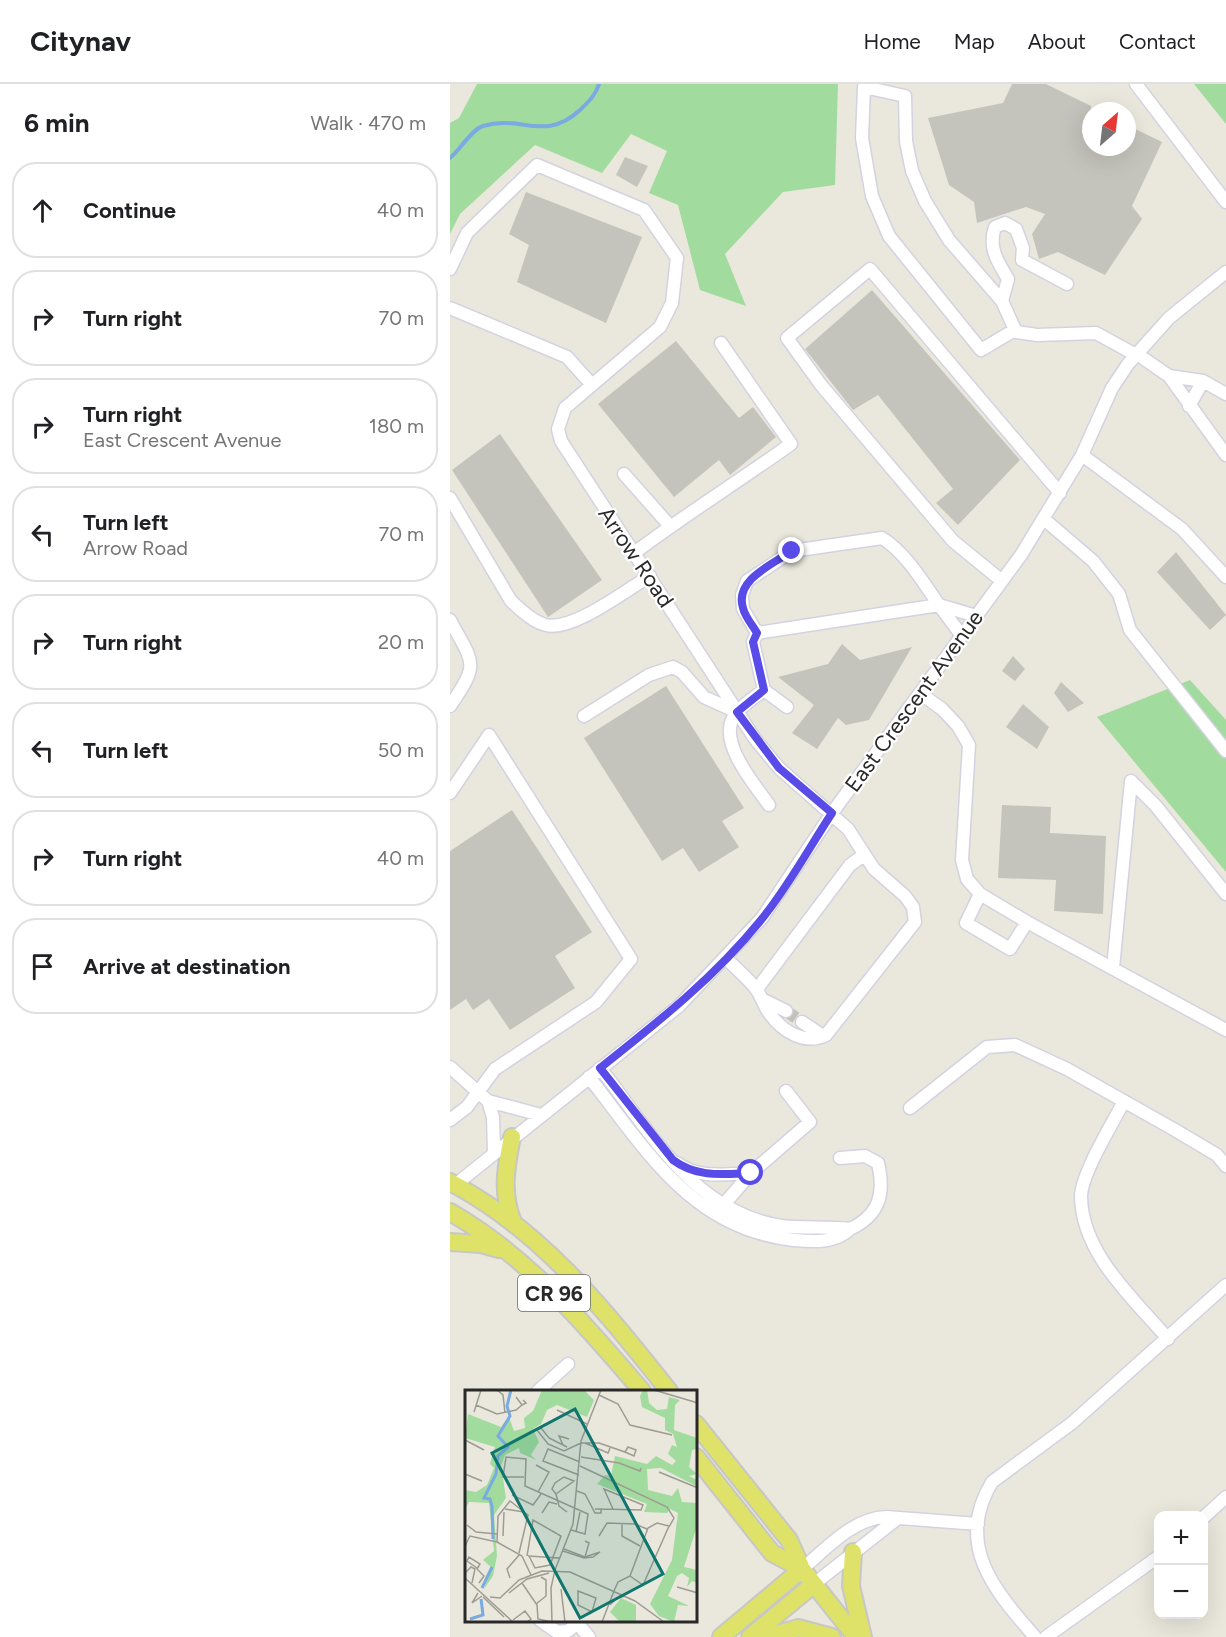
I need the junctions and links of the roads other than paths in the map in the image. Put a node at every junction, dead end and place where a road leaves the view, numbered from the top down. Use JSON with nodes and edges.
{"nodes":[{"id":1,"x":1136,"y":84,"type":"edge"},
{"id":2,"x":1226,"y":202,"type":"edge"},
{"id":3,"x":1022,"y":260,"type":"junction"},
{"id":4,"x":1001,"y":267,"type":"junction"},
{"id":5,"x":450,"y":269,"type":"edge"},
{"id":6,"x":1226,"y":272,"type":"edge"},
{"id":7,"x":1067,"y":284,"type":"dead end"},
{"id":8,"x":1002,"y":301,"type":"junction"},
{"id":9,"x":450,"y":308,"type":"edge"},
{"id":10,"x":1016,"y":332,"type":"junction"},
{"id":11,"x":721,"y":344,"type":"dead end"},
{"id":12,"x":1136,"y":354,"type":"junction"},
{"id":13,"x":1169,"y":376,"type":"junction"},
{"id":14,"x":1203,"y":381,"type":"junction"},
{"id":15,"x":592,"y":385,"type":"junction"},
{"id":16,"x":1226,"y":394,"type":"edge"},
{"id":17,"x":1189,"y":406,"type":"junction"},
{"id":18,"x":1226,"y":454,"type":"edge"},
{"id":19,"x":1082,"y":455,"type":"junction"},
{"id":20,"x":624,"y":474,"type":"dead end"},
{"id":21,"x":1060,"y":493,"type":"junction"},
{"id":22,"x":450,"y":498,"type":"edge"},
{"id":23,"x":1044,"y":519,"type":"junction"},
{"id":24,"x":670,"y":526,"type":"junction"},
{"id":25,"x":634,"y":553,"type":"junction"},
{"id":26,"x":650,"y":576,"type":"junction"},
{"id":27,"x":1226,"y":577,"type":"edge"},
{"id":28,"x":1002,"y":581,"type":"junction"},
{"id":29,"x":939,"y":605,"type":"junction"},
{"id":30,"x":976,"y":616,"type":"junction"},
{"id":31,"x":450,"y":620,"type":"edge"},
{"id":32,"x":757,"y":633,"type":"junction"},
{"id":33,"x":962,"y":636,"type":"junction"},
{"id":34,"x":450,"y":639,"type":"edge"},
{"id":35,"x":467,"y":651,"type":"junction"},
{"id":36,"x":764,"y":690,"type":"junction"},
{"id":37,"x":921,"y":694,"type":"junction"},
{"id":38,"x":450,"y":706,"type":"edge"},
{"id":39,"x":787,"y":707,"type":"dead end"},
{"id":40,"x":737,"y":712,"type":"junction"},
{"id":41,"x":584,"y":716,"type":"dead end"},
{"id":42,"x":1226,"y":751,"type":"edge"},
{"id":43,"x":450,"y":793,"type":"edge"},
{"id":44,"x":770,"y":805,"type":"dead end"},
{"id":45,"x":832,"y":813,"type":"junction"},
{"id":46,"x":864,"y":855,"type":"junction"},
{"id":47,"x":980,"y":894,"type":"junction"},
{"id":48,"x":1226,"y":894,"type":"edge"},
{"id":49,"x":1027,"y":922,"type":"junction"},
{"id":50,"x":727,"y":959,"type":"junction"},
{"id":51,"x":1113,"y":968,"type":"junction"},
{"id":52,"x":759,"y":994,"type":"junction"},
{"id":53,"x":786,"y":1011,"type":"tunnel mouth"},
{"id":54,"x":802,"y":1022,"type":"tunnel mouth"},
{"id":55,"x":1226,"y":1030,"type":"edge"},
{"id":56,"x":824,"y":1036,"type":"junction"},
{"id":57,"x":450,"y":1067,"type":"edge"},
{"id":58,"x":600,"y":1068,"type":"junction"},
{"id":59,"x":589,"y":1077,"type":"junction"},
{"id":60,"x":786,"y":1092,"type":"dead end"},
{"id":61,"x":484,"y":1097,"type":"junction"},
{"id":62,"x":1124,"y":1101,"type":"junction"},
{"id":63,"x":910,"y":1108,"type":"dead end"},
{"id":64,"x":541,"y":1115,"type":"junction"},
{"id":65,"x":450,"y":1120,"type":"edge"},
{"id":66,"x":512,"y":1137,"type":"junction"},
{"id":67,"x":494,"y":1152,"type":"junction"},
{"id":68,"x":840,"y":1158,"type":"dead end"},
{"id":69,"x":673,"y":1160,"type":"junction"},
{"id":70,"x":1226,"y":1166,"type":"edge"},
{"id":71,"x":751,"y":1173,"type":"junction"},
{"id":72,"x":452,"y":1186,"type":"edge"},
{"id":73,"x":718,"y":1210,"type":"junction"},
{"id":74,"x":450,"y":1212,"type":"edge"},
{"id":75,"x":513,"y":1222,"type":"junction"},
{"id":76,"x":450,"y":1242,"type":"edge"},
{"id":77,"x":512,"y":1254,"type":"junction"},
{"id":78,"x":1226,"y":1285,"type":"edge"},
{"id":79,"x":1168,"y":1339,"type":"junction"},
{"id":80,"x":568,"y":1364,"type":"dead end"},
{"id":81,"x":539,"y":1390,"type":"edge"},
{"id":82,"x":641,"y":1390,"type":"edge"},
{"id":83,"x":668,"y":1390,"type":"edge"},
{"id":84,"x":698,"y":1426,"type":"edge"},
{"id":85,"x":698,"y":1460,"type":"edge"},
{"id":86,"x":1226,"y":1497,"type":"edge"},
{"id":87,"x":1208,"y":1513,"type":"edge"},
{"id":88,"x":898,"y":1518,"type":"junction"},
{"id":89,"x":978,"y":1524,"type":"junction"},
{"id":90,"x":853,"y":1552,"type":"junction"},
{"id":91,"x":1154,"y":1560,"type":"edge"},
{"id":92,"x":802,"y":1569,"type":"junction"},
{"id":93,"x":814,"y":1584,"type":"junction"},
{"id":94,"x":542,"y":1622,"type":"edge"},
{"id":95,"x":579,"y":1622,"type":"edge"},
{"id":96,"x":557,"y":1635,"type":"edge"},
{"id":97,"x":589,"y":1637,"type":"edge"},
{"id":98,"x":721,"y":1637,"type":"edge"},
{"id":99,"x":750,"y":1637,"type":"edge"},
{"id":100,"x":768,"y":1637,"type":"edge"},
{"id":101,"x":832,"y":1637,"type":"edge"},
{"id":102,"x":856,"y":1637,"type":"edge"},
{"id":103,"x":863,"y":1637,"type":"edge"},
{"id":104,"x":1035,"y":1637,"type":"edge"},
{"id":105,"x":1046,"y":1637,"type":"edge"}],
"edges":[{"from":1,"to":2,"type":"street"},
{"from":3,"to":4,"type":"street"},
{"from":3,"to":4,"type":"street"},
{"from":3,"to":7,"type":"street"},
{"from":4,"to":8,"type":"street"},
{"from":5,"to":15,"type":"street","name":"Arrow Road"},
{"from":6,"to":12,"type":"street","name":"East Crescent Avenue"},
{"from":8,"to":10,"type":"street"},
{"from":8,"to":10,"type":"street"},
{"from":9,"to":15,"type":"street"},
{"from":10,"to":12,"type":"street"},
{"from":11,"to":24,"type":"street"},
{"from":12,"to":13,"type":"street"},
{"from":12,"to":19,"type":"street","name":"East Crescent Avenue"},
{"from":13,"to":14,"type":"street"},
{"from":13,"to":17,"type":"street"},
{"from":14,"to":16,"type":"street"},
{"from":14,"to":17,"type":"street"},
{"from":15,"to":25,"type":"street","name":"Arrow Road"},
{"from":17,"to":18,"type":"street"},
{"from":19,"to":21,"type":"street","name":"East Crescent Avenue"},
{"from":19,"to":27,"type":"street"},
{"from":20,"to":24,"type":"street"},
{"from":21,"to":23,"type":"street","name":"East Crescent Avenue"},
{"from":21,"to":28,"type":"street"},
{"from":22,"to":26,"type":"street"},
{"from":23,"to":28,"type":"street","name":"East Crescent Avenue"},
{"from":23,"to":42,"type":"street"},
{"from":24,"to":25,"type":"street"},
{"from":25,"to":26,"type":"street","name":"Arrow Road"},
{"from":26,"to":40,"type":"street","name":"Arrow Road"},
{"from":28,"to":30,"type":"street","name":"East Crescent Avenue"},
{"from":29,"to":30,"type":"street"},
{"from":29,"to":32,"type":"street"},
{"from":29,"to":32,"type":"street"},
{"from":29,"to":33,"type":"street"},
{"from":30,"to":33,"type":"street","name":"East Crescent Avenue"},
{"from":31,"to":35,"type":"street"},
{"from":32,"to":36,"type":"street"},
{"from":33,"to":37,"type":"street","name":"East Crescent Avenue"},
{"from":34,"to":35,"type":"street"},
{"from":35,"to":38,"type":"street"},
{"from":36,"to":39,"type":"street"},
{"from":36,"to":40,"type":"street"},
{"from":37,"to":45,"type":"street","name":"East Crescent Avenue"},
{"from":37,"to":47,"type":"street"},
{"from":40,"to":41,"type":"street"},
{"from":40,"to":44,"type":"street"},
{"from":40,"to":45,"type":"street","name":"Arrow Road"},
{"from":43,"to":61,"type":"street"},
{"from":45,"to":46,"type":"street","name":"Arrow Road"},
{"from":45,"to":50,"type":"street","name":"East Crescent Avenue"},
{"from":46,"to":52,"type":"street"},
{"from":46,"to":56,"type":"street","name":"Arrow Road"},
{"from":47,"to":49,"type":"street"},
{"from":47,"to":49,"type":"street"},
{"from":48,"to":51,"type":"street"},
{"from":49,"to":51,"type":"street"},
{"from":50,"to":52,"type":"street"},
{"from":50,"to":58,"type":"street","name":"East Crescent Avenue"},
{"from":51,"to":55,"type":"street"},
{"from":52,"to":53,"type":"street"},
{"from":52,"to":56,"type":"street"},
{"from":54,"to":56,"type":"street"},
{"from":57,"to":61,"type":"street"},
{"from":58,"to":59,"type":"street","name":"East Crescent Avenue"},
{"from":58,"to":69,"type":"street"},
{"from":59,"to":64,"type":"street","name":"East Crescent Avenue"},
{"from":59,"to":73,"type":"street"},
{"from":60,"to":71,"type":"street"},
{"from":61,"to":64,"type":"street"},
{"from":61,"to":65,"type":"street"},
{"from":61,"to":67,"type":"street"},
{"from":62,"to":63,"type":"street"},
{"from":62,"to":70,"type":"street"},
{"from":62,"to":79,"type":"street"},
{"from":64,"to":66,"type":"street","name":"East Crescent Avenue"},
{"from":66,"to":67,"type":"street","name":"East Crescent Avenue"},
{"from":66,"to":75,"type":"main road"},
{"from":67,"to":72,"type":"street","name":"East Crescent Avenue"},
{"from":68,"to":73,"type":"street"},
{"from":69,"to":71,"type":"street"},
{"from":69,"to":73,"type":"street"},
{"from":71,"to":73,"type":"street"},
{"from":72,"to":75,"type":"main road","number":"CR 96"},
{"from":74,"to":77,"type":"main road","number":"CR 96"},
{"from":75,"to":83,"type":"main road","number":"CR 96"},
{"from":76,"to":77,"type":"main road"},
{"from":77,"to":82,"type":"main road","number":"CR 96"},
{"from":78,"to":79,"type":"street"},
{"from":79,"to":89,"type":"street"},
{"from":80,"to":81,"type":"street"},
{"from":84,"to":92,"type":"main road"},
{"from":85,"to":92,"type":"main road"},
{"from":86,"to":87,"type":"street"},
{"from":88,"to":89,"type":"street"},
{"from":88,"to":90,"type":"street"},
{"from":88,"to":92,"type":"street"},
{"from":89,"to":104,"type":"street"},
{"from":90,"to":93,"type":"street"},
{"from":90,"to":103,"type":"main road"},
{"from":91,"to":105,"type":"street"},
{"from":92,"to":93,"type":"main road"},
{"from":92,"to":98,"type":"main road"},
{"from":93,"to":99,"type":"main road"},
{"from":93,"to":102,"type":"main road"},
{"from":94,"to":96,"type":"street"},
{"from":95,"to":96,"type":"street"},
{"from":95,"to":97,"type":"street"},
{"from":100,"to":101,"type":"main road"}]}
